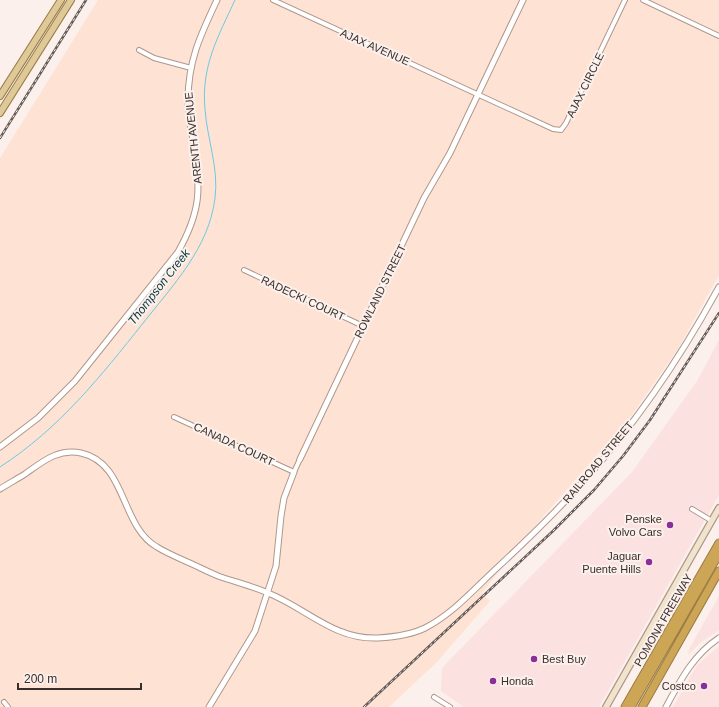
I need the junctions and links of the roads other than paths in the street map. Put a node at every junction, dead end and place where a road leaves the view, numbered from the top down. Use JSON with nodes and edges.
{"nodes":[{"id":1,"x":61,"y":0,"type":"edge"},
{"id":2,"x":71,"y":0,"type":"edge"},
{"id":3,"x":217,"y":0,"type":"edge"},
{"id":4,"x":273,"y":0,"type":"edge"},
{"id":5,"x":523,"y":0,"type":"edge"},
{"id":6,"x":625,"y":0,"type":"edge"},
{"id":7,"x":643,"y":0,"type":"edge"},
{"id":8,"x":719,"y":36,"type":"edge"},
{"id":9,"x":37,"y":37,"type":"junction"},
{"id":10,"x":139,"y":50,"type":"dead end"},
{"id":11,"x":28,"y":68,"type":"junction"},
{"id":12,"x":190,"y":68,"type":"junction"},
{"id":13,"x":478,"y":94,"type":"junction"},
{"id":14,"x":0,"y":96,"type":"edge"},
{"id":15,"x":0,"y":113,"type":"edge"},
{"id":16,"x":244,"y":270,"type":"dead end"},
{"id":17,"x":719,"y":287,"type":"edge"},
{"id":18,"x":363,"y":326,"type":"junction"},
{"id":19,"x":174,"y":417,"type":"dead end"},
{"id":20,"x":0,"y":447,"type":"edge"},
{"id":21,"x":300,"y":459,"type":"joint"},
{"id":22,"x":294,"y":472,"type":"junction"},
{"id":23,"x":0,"y":489,"type":"edge"},
{"id":24,"x":719,"y":508,"type":"edge"},
{"id":25,"x":692,"y":509,"type":"dead end"},
{"id":26,"x":712,"y":521,"type":"junction"},
{"id":27,"x":719,"y":543,"type":"edge"},
{"id":28,"x":719,"y":554,"type":"edge"},
{"id":29,"x":719,"y":560,"type":"edge"},
{"id":30,"x":719,"y":571,"type":"edge"},
{"id":31,"x":268,"y":593,"type":"junction"},
{"id":32,"x":719,"y":638,"type":"edge"},
{"id":33,"x":434,"y":697,"type":"dead end"},
{"id":34,"x":4,"y":702,"type":"dead end"},
{"id":35,"x":8,"y":707,"type":"edge"},
{"id":36,"x":209,"y":707,"type":"edge"},
{"id":37,"x":450,"y":707,"type":"edge"},
{"id":38,"x":606,"y":707,"type":"edge"},
{"id":39,"x":626,"y":707,"type":"edge"},
{"id":40,"x":631,"y":707,"type":"edge"},
{"id":41,"x":635,"y":707,"type":"edge"},
{"id":42,"x":642,"y":707,"type":"edge"},
{"id":43,"x":666,"y":707,"type":"edge"}],
"edges":[{"from":1,"to":9,"type":"main road"},
{"from":2,"to":11,"type":"main road"},
{"from":3,"to":12,"type":"street","name":"ARENTH AVENUE"},
{"from":4,"to":13,"type":"street","name":"AJAX AVENUE"},
{"from":5,"to":13,"type":"street","name":"ROWLAND STREET"},
{"from":6,"to":13,"type":"street","name":"AJAX CIRCLE"},
{"from":7,"to":8,"type":"street"},
{"from":9,"to":11,"type":"main road"},
{"from":9,"to":14,"type":"main road"},
{"from":10,"to":12,"type":"street"},
{"from":11,"to":15,"type":"main road"},
{"from":12,"to":20,"type":"street","name":"ARENTH AVENUE"},
{"from":13,"to":18,"type":"street","name":"ROWLAND STREET"},
{"from":16,"to":18,"type":"street","name":"RADECKI COURT"},
{"from":17,"to":31,"type":"street","name":"RAILROAD STREET"},
{"from":18,"to":21,"type":"street","name":"ROWLAND STREET"},
{"from":19,"to":22,"type":"street","name":"CANADA COURT"},
{"from":21,"to":22,"type":"street","name":"ROWLAND STREET"},
{"from":22,"to":31,"type":"street","name":"ROWLAND STREET"},
{"from":23,"to":31,"type":"street","name":"RAILROAD STREET"},
{"from":24,"to":26,"type":"main road"},
{"from":25,"to":26,"type":"street"},
{"from":26,"to":38,"type":"main road"},
{"from":27,"to":39,"type":"highway","name":"POMONA FREEWAY"},
{"from":28,"to":40,"type":"highway"},
{"from":29,"to":41,"type":"highway"},
{"from":30,"to":42,"type":"highway"},
{"from":31,"to":36,"type":"street"},
{"from":32,"to":43,"type":"street"},
{"from":33,"to":37,"type":"street"},
{"from":34,"to":35,"type":"street"}]}
